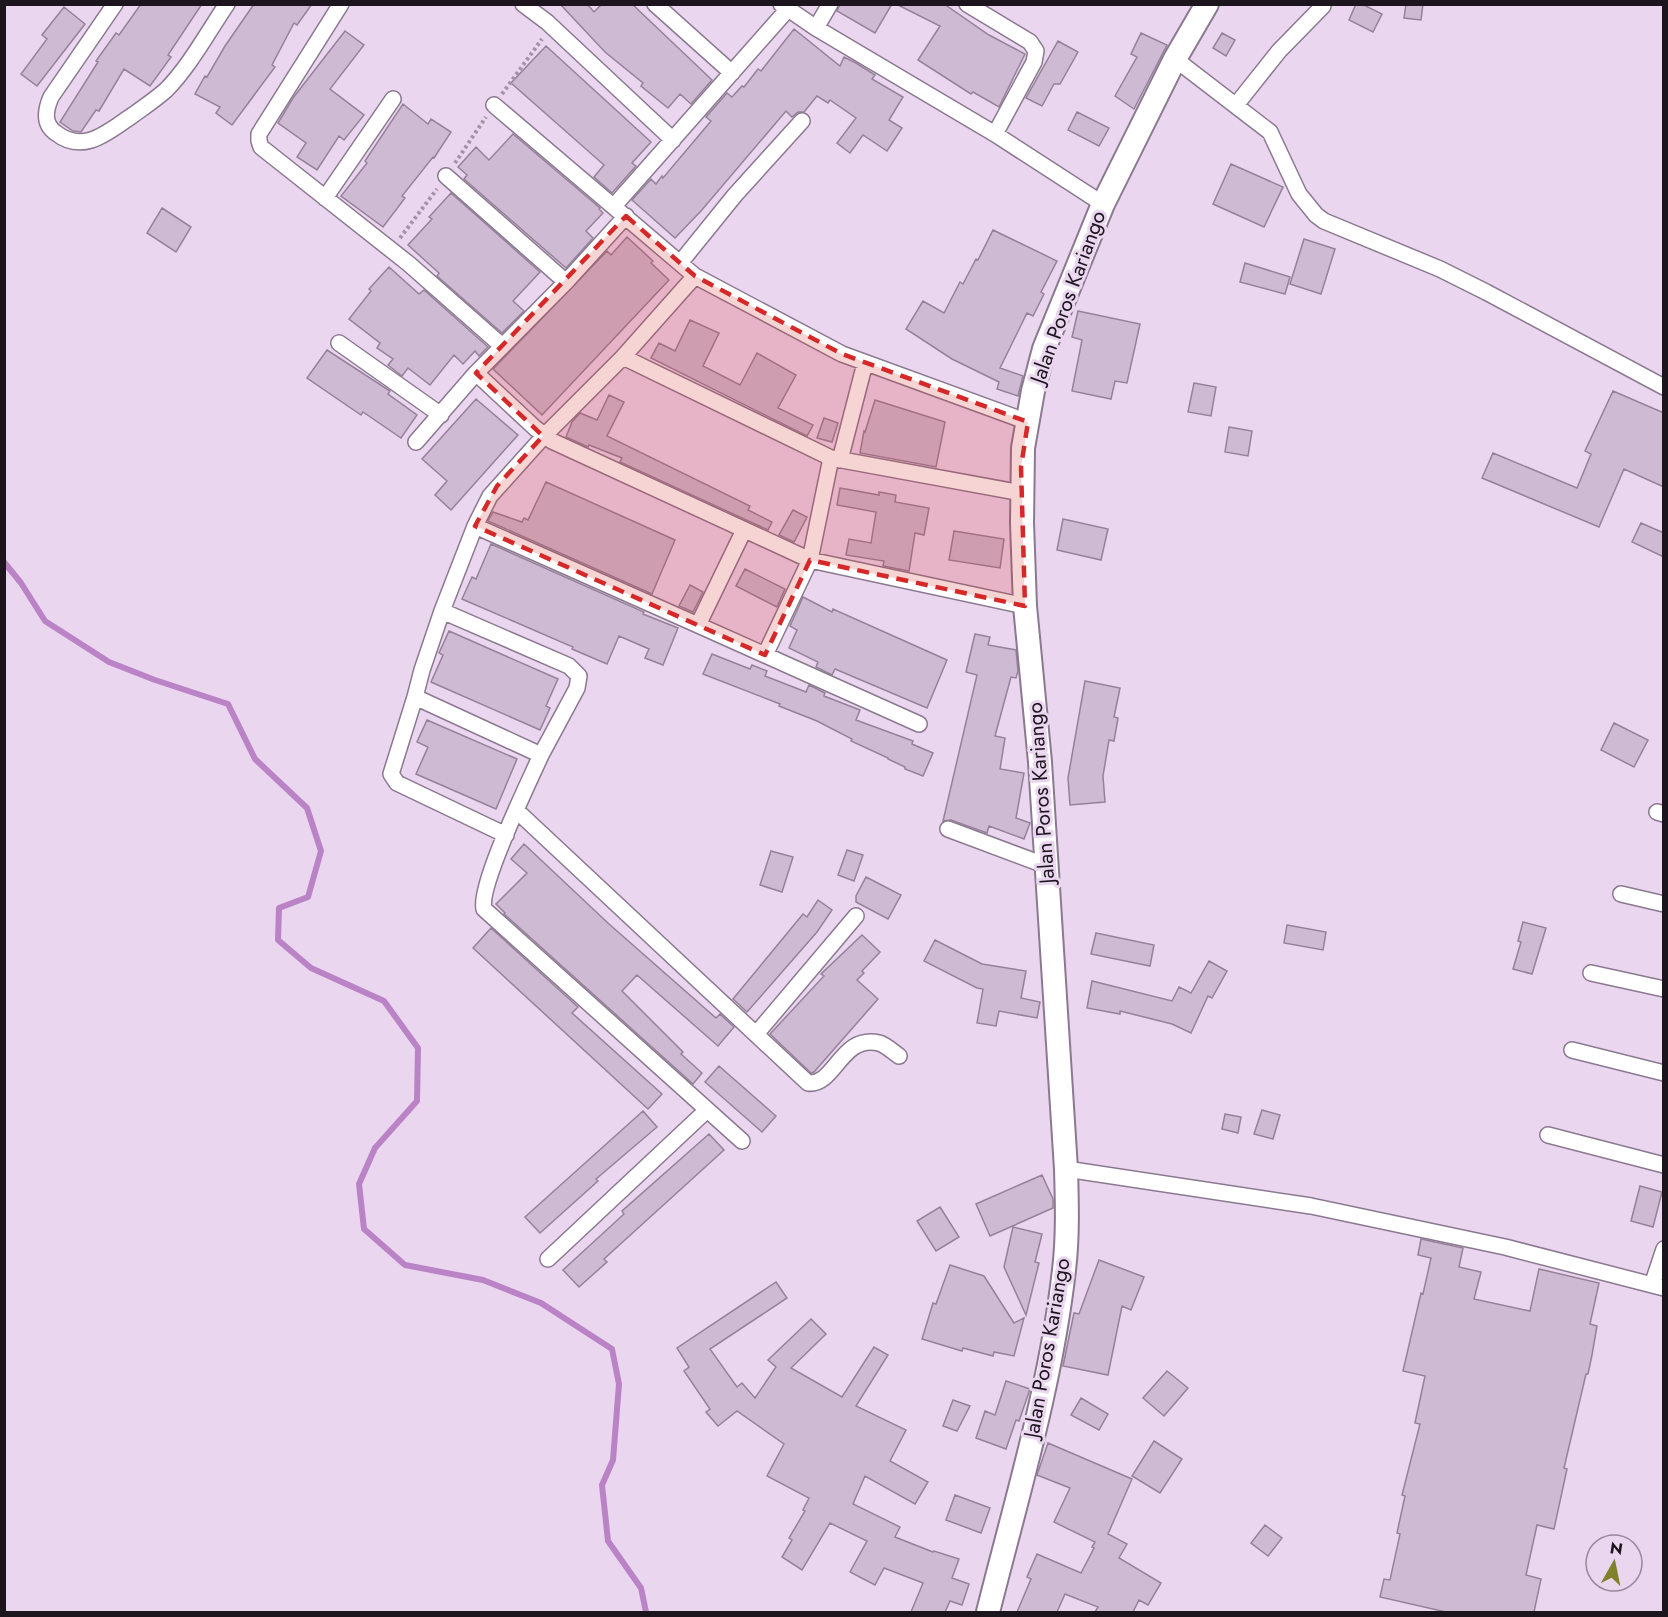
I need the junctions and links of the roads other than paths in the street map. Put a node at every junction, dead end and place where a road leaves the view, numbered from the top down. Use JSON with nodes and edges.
{"nodes":[{"id":1,"x":115,"y":4,"type":"edge"},
{"id":2,"x":227,"y":4,"type":"edge"},
{"id":3,"x":341,"y":4,"type":"edge"},
{"id":4,"x":523,"y":4,"type":"edge"},
{"id":5,"x":655,"y":4,"type":"edge"},
{"id":6,"x":830,"y":4,"type":"edge"},
{"id":7,"x":968,"y":4,"type":"edge"},
{"id":8,"x":1207,"y":4,"type":"edge"},
{"id":9,"x":1323,"y":6,"type":"dead end"},
{"id":10,"x":784,"y":7,"type":"edge"},
{"id":11,"x":548,"y":16,"type":"edge"},
{"id":12,"x":816,"y":28,"type":"junction"},
{"id":13,"x":1175,"y":59,"type":"junction"},
{"id":14,"x":732,"y":73,"type":"junction"},
{"id":15,"x":393,"y":99,"type":"dead end"},
{"id":16,"x":494,"y":105,"type":"road end"},
{"id":17,"x":1236,"y":105,"type":"junction"},
{"id":18,"x":802,"y":121,"type":"dead end"},
{"id":19,"x":995,"y":134,"type":"junction"},
{"id":20,"x":673,"y":140,"type":"junction"},
{"id":21,"x":446,"y":176,"type":"road end"},
{"id":22,"x":325,"y":198,"type":"junction"},
{"id":23,"x":1103,"y":204,"type":"junction"},
{"id":24,"x":614,"y":206,"type":"junction"},
{"id":25,"x":626,"y":216,"type":"junction"},
{"id":26,"x":680,"y":263,"type":"junction"},
{"id":27,"x":695,"y":276,"type":"junction"},
{"id":28,"x":566,"y":282,"type":"junction"},
{"id":29,"x":339,"y":344,"type":"dead end"},
{"id":30,"x":501,"y":345,"type":"junction"},
{"id":31,"x":623,"y":357,"type":"junction"},
{"id":32,"x":865,"y":363,"type":"junction"},
{"id":33,"x":476,"y":372,"type":"junction"},
{"id":34,"x":1664,"y":387,"type":"edge"},
{"id":35,"x":441,"y":415,"type":"junction"},
{"id":36,"x":1028,"y":422,"type":"junction"},
{"id":37,"x":544,"y":436,"type":"junction"},
{"id":38,"x":416,"y":442,"type":"dead end"},
{"id":39,"x":836,"y":459,"type":"junction"},
{"id":40,"x":1022,"y":493,"type":"junction"},
{"id":41,"x":475,"y":526,"type":"junction"},
{"id":42,"x":744,"y":530,"type":"junction"},
{"id":43,"x":810,"y":560,"type":"junction"},
{"id":44,"x":1025,"y":606,"type":"junction"},
{"id":45,"x":442,"y":611,"type":"junction"},
{"id":46,"x":698,"y":625,"type":"junction"},
{"id":47,"x":765,"y":655,"type":"junction"},
{"id":48,"x":415,"y":697,"type":"junction"},
{"id":49,"x":919,"y":724,"type":"dead end"},
{"id":50,"x":541,"y":755,"type":"junction"},
{"id":51,"x":516,"y":810,"type":"junction"},
{"id":52,"x":948,"y":829,"type":"dead end"},
{"id":53,"x":506,"y":835,"type":"junction"},
{"id":54,"x":1047,"y":866,"type":"junction"},
{"id":55,"x":1621,"y":894,"type":"dead end"},
{"id":56,"x":1664,"y":904,"type":"edge"},
{"id":57,"x":856,"y":916,"type":"dead end"},
{"id":58,"x":1591,"y":973,"type":"dead end"},
{"id":59,"x":1664,"y":989,"type":"edge"},
{"id":60,"x":757,"y":1033,"type":"junction"},
{"id":61,"x":1572,"y":1050,"type":"dead end"},
{"id":62,"x":899,"y":1056,"type":"dead end"},
{"id":63,"x":1664,"y":1073,"type":"edge"},
{"id":64,"x":707,"y":1110,"type":"junction"},
{"id":65,"x":1548,"y":1135,"type":"dead end"},
{"id":66,"x":742,"y":1141,"type":"dead end"},
{"id":67,"x":1664,"y":1165,"type":"edge"},
{"id":68,"x":1066,"y":1169,"type":"junction"},
{"id":69,"x":1664,"y":1249,"type":"edge"},
{"id":70,"x":548,"y":1259,"type":"dead end"},
{"id":71,"x":1658,"y":1287,"type":"edge"},
{"id":72,"x":988,"y":1612,"type":"edge"}],
"edges":[{"from":1,"to":2,"type":"street"},
{"from":3,"to":22,"type":"street"},
{"from":4,"to":11,"type":"street"},
{"from":5,"to":14,"type":"street"},
{"from":6,"to":12,"type":"street"},
{"from":7,"to":19,"type":"street"},
{"from":8,"to":13,"type":"main road","name":"Jalan Poros Kariango"},
{"from":9,"to":17,"type":"street"},
{"from":10,"to":12,"type":"street"},
{"from":10,"to":14,"type":"street"},
{"from":11,"to":20,"type":"street"},
{"from":12,"to":19,"type":"street"},
{"from":13,"to":17,"type":"street"},
{"from":13,"to":23,"type":"main road","name":"Jalan Poros Kariango"},
{"from":14,"to":20,"type":"street"},
{"from":15,"to":22,"type":"street"},
{"from":16,"to":24,"type":"street"},
{"from":17,"to":34,"type":"street"},
{"from":18,"to":26,"type":"street"},
{"from":19,"to":23,"type":"street"},
{"from":20,"to":24,"type":"street"},
{"from":21,"to":28,"type":"street"},
{"from":22,"to":30,"type":"street"},
{"from":23,"to":36,"type":"main road","name":"Jalan Poros Kariango"},
{"from":24,"to":25,"type":"street"},
{"from":25,"to":26,"type":"street"},
{"from":25,"to":28,"type":"street"},
{"from":26,"to":27,"type":"street"},
{"from":27,"to":31,"type":"street"},
{"from":27,"to":32,"type":"street"},
{"from":28,"to":30,"type":"street"},
{"from":29,"to":35,"type":"street"},
{"from":30,"to":33,"type":"street"},
{"from":31,"to":37,"type":"street"},
{"from":31,"to":39,"type":"street"},
{"from":32,"to":36,"type":"street"},
{"from":32,"to":39,"type":"street"},
{"from":33,"to":35,"type":"street"},
{"from":33,"to":37,"type":"street"},
{"from":35,"to":38,"type":"street"},
{"from":36,"to":40,"type":"main road","name":"Jalan Poros Kariango"},
{"from":37,"to":41,"type":"street"},
{"from":37,"to":42,"type":"street"},
{"from":39,"to":40,"type":"street"},
{"from":39,"to":43,"type":"street"},
{"from":40,"to":44,"type":"main road","name":"Jalan Poros Kariango"},
{"from":41,"to":45,"type":"street"},
{"from":41,"to":46,"type":"street"},
{"from":42,"to":43,"type":"street"},
{"from":42,"to":46,"type":"street"},
{"from":43,"to":44,"type":"street"},
{"from":43,"to":47,"type":"street"},
{"from":44,"to":54,"type":"main road","name":"Jalan Poros Kariango"},
{"from":45,"to":48,"type":"street"},
{"from":45,"to":50,"type":"street"},
{"from":46,"to":47,"type":"street"},
{"from":47,"to":49,"type":"street"},
{"from":48,"to":50,"type":"street"},
{"from":48,"to":53,"type":"street"},
{"from":50,"to":51,"type":"street"},
{"from":51,"to":53,"type":"street"},
{"from":51,"to":60,"type":"street"},
{"from":52,"to":54,"type":"street"},
{"from":53,"to":64,"type":"street"},
{"from":54,"to":68,"type":"main road","name":"Jalan Poros Kariango"},
{"from":55,"to":56,"type":"street"},
{"from":57,"to":60,"type":"street"},
{"from":58,"to":59,"type":"street"},
{"from":60,"to":62,"type":"street"},
{"from":61,"to":63,"type":"street"},
{"from":64,"to":66,"type":"street"},
{"from":64,"to":70,"type":"street"},
{"from":65,"to":67,"type":"street"},
{"from":68,"to":71,"type":"street"},
{"from":68,"to":72,"type":"main road","name":"Jalan Poros Kariango"},
{"from":69,"to":71,"type":"street"}]}
